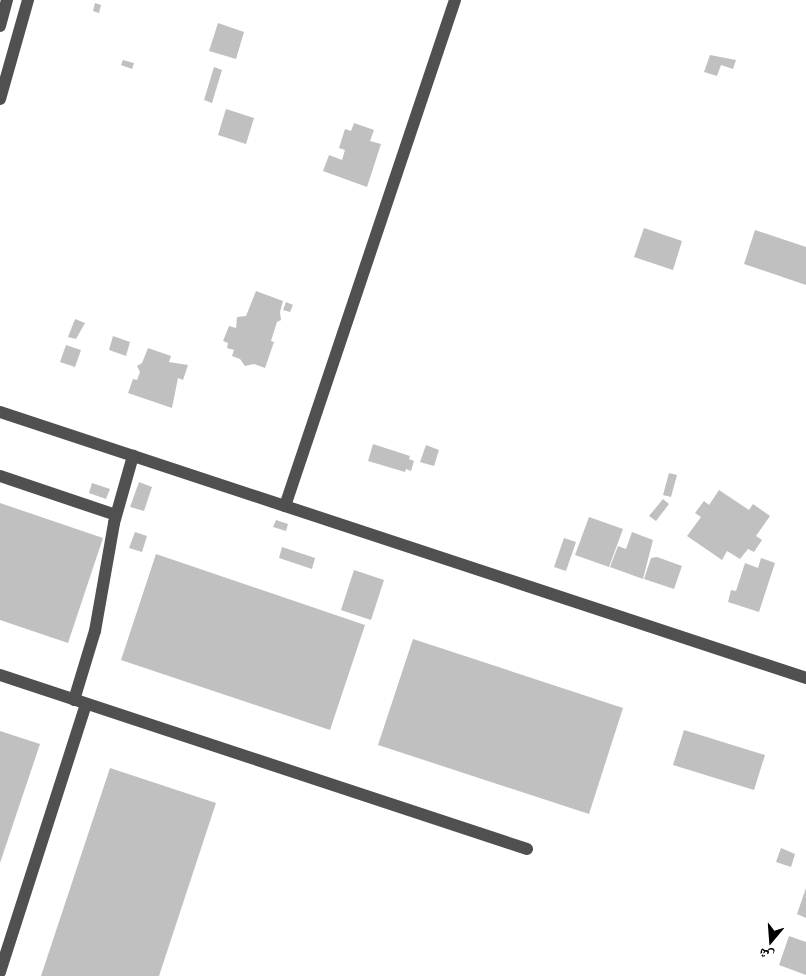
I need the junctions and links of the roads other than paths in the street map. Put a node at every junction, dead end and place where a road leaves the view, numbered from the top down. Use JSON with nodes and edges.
{"nodes":[{"id":1,"x":7,"y":0,"type":"edge"},
{"id":2,"x":28,"y":0,"type":"edge"},
{"id":3,"x":455,"y":0,"type":"edge"},
{"id":4,"x":0,"y":26,"type":"edge"},
{"id":5,"x":0,"y":100,"type":"edge"},
{"id":6,"x":0,"y":412,"type":"edge"},
{"id":7,"x":133,"y":456,"type":"junction"},
{"id":8,"x":0,"y":476,"type":"edge"},
{"id":9,"x":285,"y":506,"type":"junction"},
{"id":10,"x":116,"y":515,"type":"junction"},
{"id":11,"x":0,"y":675,"type":"edge"},
{"id":12,"x":806,"y":678,"type":"edge"},
{"id":13,"x":80,"y":702,"type":"junction"},
{"id":14,"x":526,"y":849,"type":"dead end"},
{"id":15,"x":0,"y":972,"type":"edge"}],
"edges":[{"from":1,"to":4,"type":"street"},
{"from":2,"to":5,"type":"street"},
{"from":3,"to":9,"type":"street"},
{"from":6,"to":7,"type":"street"},
{"from":7,"to":9,"type":"street"},
{"from":7,"to":10,"type":"street"},
{"from":8,"to":10,"type":"street"},
{"from":9,"to":12,"type":"street"},
{"from":10,"to":13,"type":"street"},
{"from":11,"to":13,"type":"street"},
{"from":13,"to":14,"type":"street"},
{"from":13,"to":15,"type":"street"}]}
